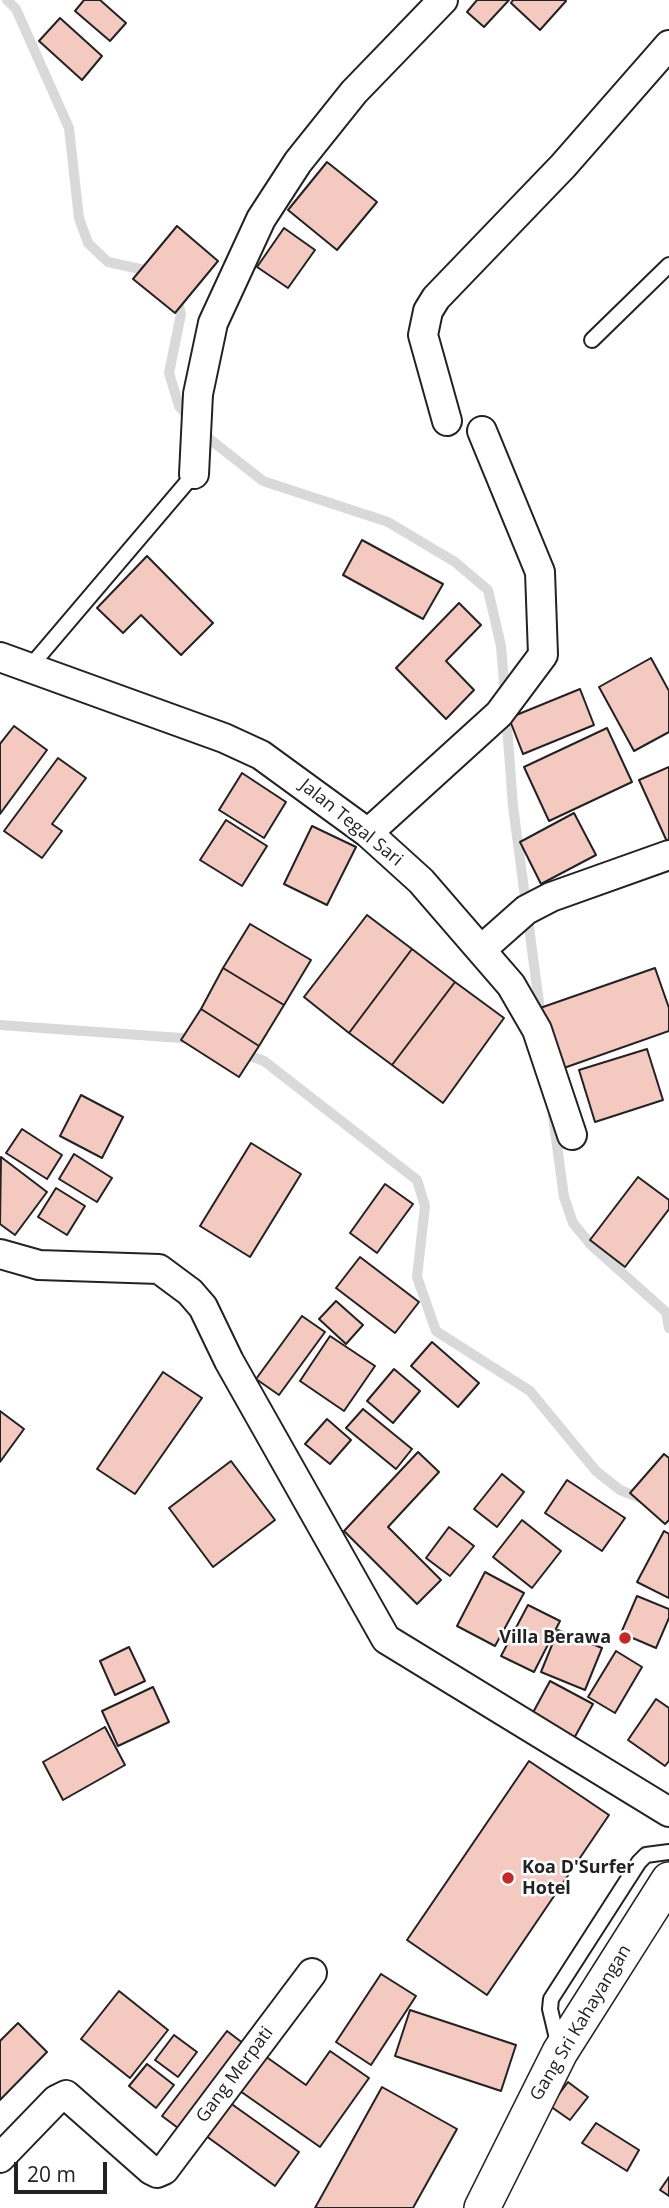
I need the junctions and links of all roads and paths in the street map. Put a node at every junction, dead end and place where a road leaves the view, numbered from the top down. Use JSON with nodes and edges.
{"nodes":[{"id":1,"x":443,"y":0,"type":"edge"},
{"id":2,"x":669,"y":45,"type":"edge"},
{"id":3,"x":669,"y":265,"type":"edge"},
{"id":4,"x":592,"y":340,"type":"dead end"},
{"id":5,"x":447,"y":421,"type":"dead end"},
{"id":6,"x":482,"y":431,"type":"dead end"},
{"id":7,"x":194,"y":474,"type":"joint"},
{"id":8,"x":0,"y":657,"type":"edge"},
{"id":9,"x":29,"y":668,"type":"junction"},
{"id":10,"x":368,"y":833,"type":"junction"},
{"id":11,"x":669,"y":855,"type":"edge"},
{"id":12,"x":482,"y":948,"type":"junction"},
{"id":13,"x":572,"y":1135,"type":"dead end"},
{"id":14,"x":0,"y":1254,"type":"edge"},
{"id":15,"x":669,"y":1812,"type":"edge"},
{"id":16,"x":669,"y":1852,"type":"edge"},
{"id":17,"x":669,"y":1880,"type":"edge"},
{"id":18,"x":313,"y":1973,"type":"dead end"},
{"id":19,"x":560,"y":2052,"type":"junction"},
{"id":20,"x":0,"y":2158,"type":"edge"},
{"id":21,"x":482,"y":2208,"type":"edge"}],
"edges":[{"from":1,"to":7,"type":"street"},
{"from":2,"to":5,"type":"street"},
{"from":3,"to":4,"type":"lane"},
{"from":6,"to":10,"type":"street"},
{"from":7,"to":9,"type":"lane"},
{"from":8,"to":9,"type":"street","name":"Jalan Tegal Sari"},
{"from":9,"to":10,"type":"street","name":"Jalan Tegal Sari"},
{"from":10,"to":12,"type":"street","name":"Jalan Tegal Sari"},
{"from":11,"to":12,"type":"street"},
{"from":12,"to":13,"type":"street","name":"Jalan Tegal Sari"},
{"from":14,"to":15,"type":"street"},
{"from":16,"to":19,"type":"lane"},
{"from":17,"to":19,"type":"street","name":"Gang Sri Kahayangan"},
{"from":18,"to":20,"type":"street","name":"Gang Merpati"},
{"from":19,"to":21,"type":"street","name":"Gang Sri Kahayangan"}]}
